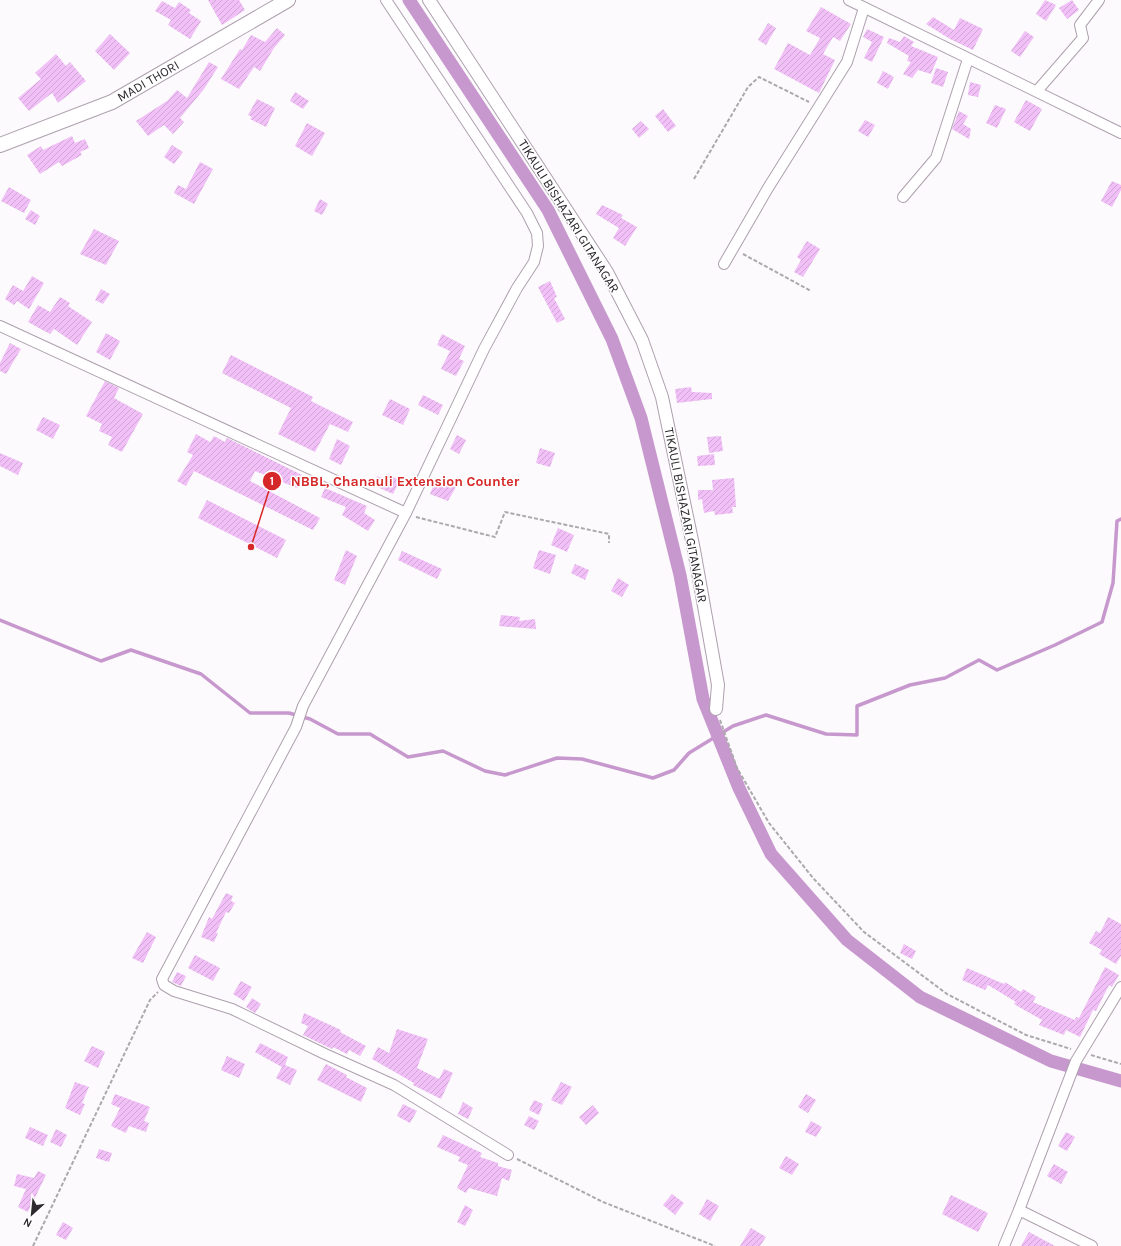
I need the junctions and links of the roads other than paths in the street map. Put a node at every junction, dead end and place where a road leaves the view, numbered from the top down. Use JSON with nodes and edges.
{"nodes":[{"id":1,"x":288,"y":0,"type":"edge"},
{"id":2,"x":386,"y":0,"type":"edge"},
{"id":3,"x":429,"y":0,"type":"edge"},
{"id":4,"x":849,"y":0,"type":"edge"},
{"id":5,"x":1099,"y":0,"type":"edge"},
{"id":6,"x":864,"y":8,"type":"junction"},
{"id":7,"x":968,"y":59,"type":"junction"},
{"id":8,"x":1037,"y":91,"type":"junction"},
{"id":9,"x":1121,"y":133,"type":"edge"},
{"id":10,"x":0,"y":145,"type":"edge"},
{"id":11,"x":904,"y":197,"type":"dead end"},
{"id":12,"x":724,"y":264,"type":"dead end"},
{"id":13,"x":0,"y":326,"type":"edge"},
{"id":14,"x":406,"y":513,"type":"junction"},
{"id":15,"x":716,"y":709,"type":"road end"},
{"id":16,"x":1121,"y":987,"type":"edge"},
{"id":17,"x":508,"y":1155,"type":"road end"},
{"id":18,"x":1020,"y":1210,"type":"junction"},
{"id":19,"x":1004,"y":1246,"type":"edge"},
{"id":20,"x":1092,"y":1246,"type":"edge"}],
"edges":[{"from":1,"to":10,"type":"main road","name":"MADI THORI"},
{"from":2,"to":14,"type":"street"},
{"from":3,"to":15,"type":"street","name":"TIKAULI BISHAZARI GITANAGAR"},
{"from":4,"to":6,"type":"street"},
{"from":5,"to":8,"type":"street"},
{"from":6,"to":7,"type":"street"},
{"from":6,"to":12,"type":"street"},
{"from":7,"to":8,"type":"street"},
{"from":7,"to":11,"type":"street"},
{"from":8,"to":9,"type":"street"},
{"from":13,"to":14,"type":"street"},
{"from":14,"to":17,"type":"street"},
{"from":16,"to":18,"type":"street"},
{"from":18,"to":19,"type":"street"},
{"from":18,"to":20,"type":"street"}]}
